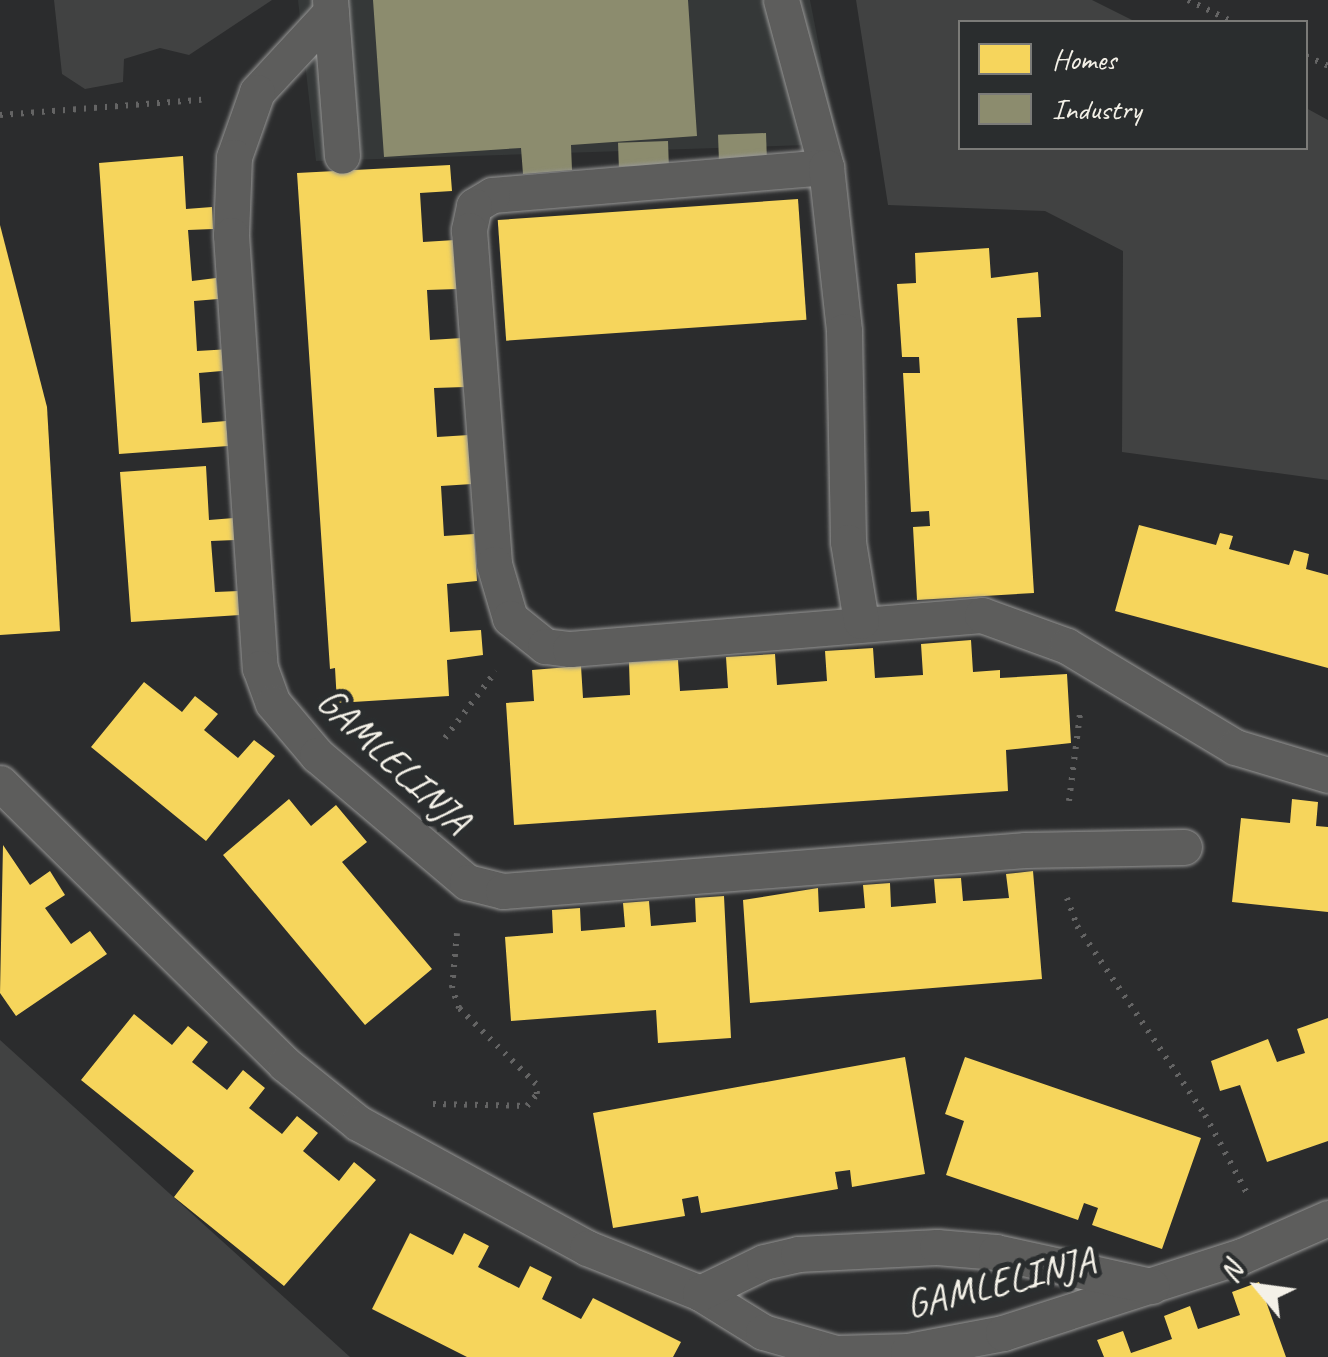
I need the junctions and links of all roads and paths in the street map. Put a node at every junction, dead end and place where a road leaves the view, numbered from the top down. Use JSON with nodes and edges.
{"nodes":[{"id":1,"x":781,"y":0,"type":"edge"},
{"id":2,"x":1188,"y":0,"type":"edge"},
{"id":3,"x":330,"y":6,"type":"edge"},
{"id":4,"x":1229,"y":20,"type":"edge"},
{"id":5,"x":140,"y":100,"type":"dead end"},
{"id":6,"x":0,"y":115,"type":"edge"},
{"id":7,"x":342,"y":156,"type":"dead end"},
{"id":8,"x":826,"y":168,"type":"junction"},
{"id":9,"x":860,"y":621,"type":"junction"},
{"id":10,"x":524,"y":635,"type":"junction"},
{"id":11,"x":1091,"y":659,"type":"junction"},
{"id":12,"x":445,"y":738,"type":"dead end"},
{"id":13,"x":1328,"y":775,"type":"edge"},
{"id":14,"x":0,"y":783,"type":"edge"},
{"id":15,"x":1184,"y":847,"type":"dead end"},
{"id":16,"x":1063,"y":850,"type":"junction"},
{"id":17,"x":466,"y":882,"type":"junction"},
{"id":18,"x":380,"y":1134,"type":"junction"},
{"id":19,"x":1328,"y":1218,"type":"edge"},
{"id":20,"x":1267,"y":1245,"type":"junction"},
{"id":21,"x":1152,"y":1286,"type":"junction"},
{"id":22,"x":700,"y":1294,"type":"junction"}],
"edges":[{"from":1,"to":8,"type":"lane"},
{"from":2,"to":4,"type":"path"},
{"from":3,"to":7,"type":"lane","name":"GAMLELINJA"},
{"from":3,"to":17,"type":"lane","name":"GAMLELINJA"},
{"from":5,"to":6,"type":"path"},
{"from":8,"to":9,"type":"lane"},
{"from":8,"to":10,"type":"lane"},
{"from":9,"to":10,"type":"lane"},
{"from":9,"to":11,"type":"lane"},
{"from":10,"to":12,"type":"path"},
{"from":11,"to":13,"type":"lane"},
{"from":11,"to":16,"type":"path"},
{"from":14,"to":18,"type":"lane","name":"GAMLELINJA"},
{"from":15,"to":16,"type":"lane","name":"GAMLELINJA"},
{"from":16,"to":17,"type":"lane","name":"GAMLELINJA"},
{"from":16,"to":20,"type":"path"},
{"from":17,"to":18,"type":"path"},
{"from":18,"to":22,"type":"lane","name":"GAMLELINJA"},
{"from":19,"to":20,"type":"lane","name":"GAMLELINJA"},
{"from":20,"to":21,"type":"lane","name":"GAMLELINJA"},
{"from":21,"to":22,"type":"lane","name":"GAMLELINJA"},
{"from":21,"to":22,"type":"lane","name":"GAMLELINJA"}]}
